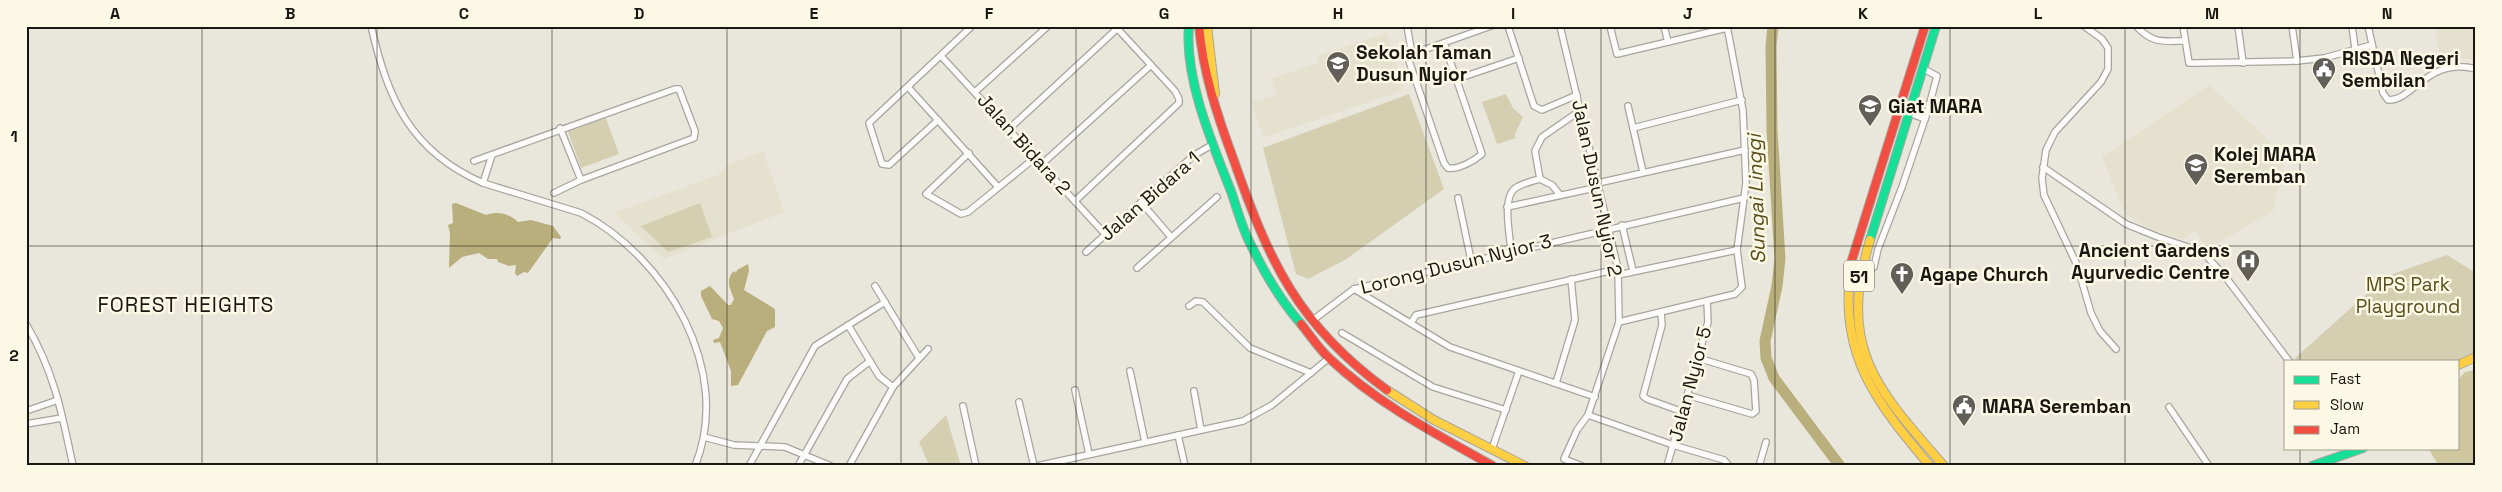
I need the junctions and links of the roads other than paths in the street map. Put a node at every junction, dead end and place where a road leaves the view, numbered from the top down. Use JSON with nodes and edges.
{"nodes":[{"id":1,"x":371,"y":26,"type":"edge"},
{"id":2,"x":972,"y":26,"type":"edge"},
{"id":3,"x":1048,"y":26,"type":"edge"},
{"id":4,"x":1185,"y":26,"type":"edge"},
{"id":5,"x":1189,"y":26,"type":"edge"},
{"id":6,"x":1199,"y":26,"type":"edge"},
{"id":7,"x":1207,"y":26,"type":"edge"},
{"id":8,"x":1407,"y":26,"type":"edge"},
{"id":9,"x":1491,"y":26,"type":"edge"},
{"id":10,"x":1508,"y":26,"type":"edge"},
{"id":11,"x":1560,"y":26,"type":"edge"},
{"id":12,"x":1610,"y":26,"type":"edge"},
{"id":13,"x":1664,"y":26,"type":"edge"},
{"id":14,"x":1925,"y":26,"type":"edge"},
{"id":15,"x":1936,"y":26,"type":"edge"},
{"id":16,"x":2084,"y":26,"type":"edge"},
{"id":17,"x":2136,"y":26,"type":"edge"},
{"id":18,"x":2183,"y":26,"type":"edge"},
{"id":19,"x":2238,"y":26,"type":"edge"},
{"id":20,"x":2292,"y":26,"type":"edge"},
{"id":21,"x":2352,"y":26,"type":"edge"},
{"id":22,"x":2368,"y":26,"type":"edge"},
{"id":23,"x":1118,"y":27,"type":"edge"},
{"id":24,"x":1727,"y":27,"type":"edge"},
{"id":25,"x":1188,"y":38,"type":"junction"},
{"id":26,"x":2185,"y":41,"type":"junction"},
{"id":27,"x":1668,"y":42,"type":"junction"},
{"id":28,"x":1444,"y":43,"type":"junction"},
{"id":29,"x":2372,"y":45,"type":"junction"},
{"id":30,"x":2355,"y":48,"type":"junction"},
{"id":31,"x":1409,"y":54,"type":"junction"},
{"id":32,"x":941,"y":56,"type":"junction"},
{"id":33,"x":1519,"y":58,"type":"junction"},
{"id":34,"x":2297,"y":61,"type":"junction"},
{"id":35,"x":2243,"y":63,"type":"junction"},
{"id":36,"x":1913,"y":64,"type":"junction"},
{"id":37,"x":1151,"y":65,"type":"junction"},
{"id":38,"x":1923,"y":68,"type":"junction"},
{"id":39,"x":2476,"y":69,"type":"edge"},
{"id":40,"x":1456,"y":79,"type":"junction"},
{"id":41,"x":908,"y":87,"type":"junction"},
{"id":42,"x":976,"y":91,"type":"junction"},
{"id":43,"x":1577,"y":95,"type":"junction"},
{"id":44,"x":1742,"y":100,"type":"junction"},
{"id":45,"x":1216,"y":103,"type":"junction"},
{"id":46,"x":1628,"y":106,"type":"dead end"},
{"id":47,"x":1581,"y":110,"type":"junction"},
{"id":48,"x":1909,"y":113,"type":"junction"},
{"id":49,"x":1925,"y":119,"type":"junction"},
{"id":50,"x":938,"y":120,"type":"junction"},
{"id":51,"x":560,"y":128,"type":"junction"},
{"id":52,"x":1010,"y":128,"type":"junction"},
{"id":53,"x":1633,"y":128,"type":"junction"},
{"id":54,"x":1215,"y":150,"type":"junction"},
{"id":55,"x":1745,"y":150,"type":"junction"},
{"id":56,"x":969,"y":152,"type":"junction"},
{"id":57,"x":492,"y":155,"type":"junction"},
{"id":58,"x":1036,"y":157,"type":"junction"},
{"id":59,"x":474,"y":161,"type":"dead end"},
{"id":60,"x":1042,"y":164,"type":"junction"},
{"id":61,"x":2043,"y":167,"type":"junction"},
{"id":62,"x":1643,"y":172,"type":"junction"},
{"id":63,"x":1540,"y":179,"type":"junction"},
{"id":64,"x":580,"y":180,"type":"junction"},
{"id":65,"x":483,"y":183,"type":"junction"},
{"id":66,"x":1599,"y":185,"type":"junction"},
{"id":67,"x":998,"y":187,"type":"junction"},
{"id":68,"x":554,"y":193,"type":"dead end"},
{"id":69,"x":1560,"y":195,"type":"junction"},
{"id":70,"x":1217,"y":197,"type":"dead end"},
{"id":71,"x":1458,"y":198,"type":"dead end"},
{"id":72,"x":1744,"y":198,"type":"junction"},
{"id":73,"x":1075,"y":201,"type":"junction"},
{"id":74,"x":1141,"y":202,"type":"junction"},
{"id":75,"x":1507,"y":207,"type":"junction"},
{"id":76,"x":1622,"y":224,"type":"junction"},
{"id":77,"x":1608,"y":228,"type":"junction"},
{"id":78,"x":1105,"y":234,"type":"junction"},
{"id":79,"x":1171,"y":237,"type":"junction"},
{"id":80,"x":1511,"y":250,"type":"junction"},
{"id":81,"x":1738,"y":250,"type":"junction"},
{"id":82,"x":1086,"y":252,"type":"dead end"},
{"id":83,"x":1471,"y":260,"type":"junction"},
{"id":84,"x":1874,"y":267,"type":"dead end"},
{"id":85,"x":1137,"y":268,"type":"dead end"},
{"id":86,"x":1633,"y":271,"type":"junction"},
{"id":87,"x":1618,"y":272,"type":"junction"},
{"id":88,"x":1571,"y":279,"type":"junction"},
{"id":89,"x":874,"y":286,"type":"dead end"},
{"id":90,"x":1354,"y":289,"type":"junction"},
{"id":91,"x":1707,"y":301,"type":"junction"},
{"id":92,"x":884,"y":302,"type":"junction"},
{"id":93,"x":1189,"y":306,"type":"dead end"},
{"id":94,"x":1661,"y":312,"type":"junction"},
{"id":95,"x":1313,"y":320,"type":"junction"},
{"id":96,"x":1619,"y":322,"type":"junction"},
{"id":97,"x":1411,"y":323,"type":"junction"},
{"id":98,"x":26,"y":324,"type":"edge"},
{"id":99,"x":848,"y":325,"type":"junction"},
{"id":100,"x":1342,"y":333,"type":"dead end"},
{"id":101,"x":928,"y":349,"type":"dead end"},
{"id":102,"x":2116,"y":349,"type":"dead end"},
{"id":103,"x":2476,"y":357,"type":"edge"},
{"id":104,"x":919,"y":358,"type":"junction"},
{"id":105,"x":1329,"y":358,"type":"junction"},
{"id":106,"x":1698,"y":358,"type":"junction"},
{"id":107,"x":2288,"y":360,"type":"edge"},
{"id":108,"x":870,"y":361,"type":"junction"},
{"id":109,"x":2460,"y":364,"type":"edge"},
{"id":110,"x":1130,"y":371,"type":"dead end"},
{"id":111,"x":1519,"y":371,"type":"junction"},
{"id":112,"x":1311,"y":373,"type":"junction"},
{"id":113,"x":1556,"y":384,"type":"junction"},
{"id":114,"x":893,"y":387,"type":"junction"},
{"id":115,"x":1075,"y":390,"type":"dead end"},
{"id":116,"x":1194,"y":391,"type":"dead end"},
{"id":117,"x":1687,"y":396,"type":"junction"},
{"id":118,"x":1595,"y":397,"type":"junction"},
{"id":119,"x":58,"y":400,"type":"junction"},
{"id":120,"x":1019,"y":402,"type":"dead end"},
{"id":121,"x":963,"y":406,"type":"dead end"},
{"id":122,"x":2169,"y":407,"type":"dead end"},
{"id":123,"x":1506,"y":410,"type":"junction"},
{"id":124,"x":26,"y":411,"type":"edge"},
{"id":125,"x":1683,"y":412,"type":"junction"},
{"id":126,"x":1588,"y":415,"type":"junction"},
{"id":127,"x":62,"y":418,"type":"junction"},
{"id":128,"x":26,"y":424,"type":"edge"},
{"id":129,"x":1201,"y":430,"type":"junction"},
{"id":130,"x":1178,"y":435,"type":"junction"},
{"id":131,"x":704,"y":437,"type":"junction"},
{"id":132,"x":1144,"y":442,"type":"junction"},
{"id":133,"x":1766,"y":442,"type":"dead end"},
{"id":134,"x":760,"y":445,"type":"junction"},
{"id":135,"x":1673,"y":445,"type":"junction"},
{"id":136,"x":1492,"y":449,"type":"junction"},
{"id":137,"x":2357,"y":450,"type":"edge"},
{"id":138,"x":805,"y":454,"type":"junction"},
{"id":139,"x":1089,"y":454,"type":"junction"},
{"id":140,"x":1488,"y":465,"type":"edge"},
{"id":141,"x":73,"y":466,"type":"edge"},
{"id":142,"x":696,"y":466,"type":"edge"},
{"id":143,"x":749,"y":466,"type":"edge"},
{"id":144,"x":798,"y":466,"type":"edge"},
{"id":145,"x":832,"y":466,"type":"edge"},
{"id":146,"x":849,"y":466,"type":"edge"},
{"id":147,"x":976,"y":466,"type":"edge"},
{"id":148,"x":1038,"y":466,"type":"edge"},
{"id":149,"x":1185,"y":466,"type":"edge"},
{"id":150,"x":1525,"y":466,"type":"edge"},
{"id":151,"x":1582,"y":466,"type":"edge"},
{"id":152,"x":1667,"y":466,"type":"edge"},
{"id":153,"x":1729,"y":466,"type":"edge"},
{"id":154,"x":1760,"y":466,"type":"edge"},
{"id":155,"x":1930,"y":466,"type":"edge"},
{"id":156,"x":1944,"y":466,"type":"edge"},
{"id":157,"x":2209,"y":466,"type":"edge"},
{"id":158,"x":2312,"y":466,"type":"edge"}],
"edges":[{"from":1,"to":65,"type":"street"},
{"from":2,"to":32,"type":"street"},
{"from":3,"to":42,"type":"street"},
{"from":4,"to":25,"type":"main road"},
{"from":5,"to":25,"type":"main road"},
{"from":6,"to":45,"type":"main road"},
{"from":7,"to":45,"type":"main road"},
{"from":8,"to":31,"type":"street"},
{"from":9,"to":28,"type":"street"},
{"from":10,"to":33,"type":"street"},
{"from":11,"to":43,"type":"street","name":"Jalan Dusun Nyior 2"},
{"from":12,"to":27,"type":"street"},
{"from":13,"to":27,"type":"street"},
{"from":14,"to":36,"type":"main road","number":"51"},
{"from":15,"to":38,"type":"main road","number":"51"},
{"from":16,"to":61,"type":"street"},
{"from":17,"to":26,"type":"street"},
{"from":18,"to":26,"type":"street"},
{"from":19,"to":35,"type":"street"},
{"from":20,"to":34,"type":"street"},
{"from":21,"to":30,"type":"street"},
{"from":22,"to":29,"type":"street"},
{"from":23,"to":37,"type":"street"},
{"from":23,"to":52,"type":"street"},
{"from":24,"to":27,"type":"street"},
{"from":24,"to":44,"type":"street"},
{"from":25,"to":54,"type":"main road"},
{"from":26,"to":35,"type":"street"},
{"from":28,"to":31,"type":"street"},
{"from":28,"to":40,"type":"street"},
{"from":29,"to":30,"type":"street"},
{"from":29,"to":39,"type":"street"},
{"from":30,"to":34,"type":"street"},
{"from":31,"to":40,"type":"street"},
{"from":32,"to":41,"type":"street"},
{"from":32,"to":42,"type":"street","name":"Jalan Bidara 2"},
{"from":33,"to":40,"type":"street"},
{"from":33,"to":43,"type":"street"},
{"from":34,"to":35,"type":"street"},
{"from":36,"to":38,"type":"street"},
{"from":36,"to":155,"type":"main road","number":"51"},
{"from":37,"to":60,"type":"street"},
{"from":37,"to":73,"type":"street"},
{"from":38,"to":48,"type":"main road","number":"51"},
{"from":38,"to":49,"type":"street"},
{"from":41,"to":50,"type":"street"},
{"from":41,"to":50,"type":"street"},
{"from":42,"to":52,"type":"street","name":"Jalan Bidara 2"},
{"from":43,"to":47,"type":"street","name":"Jalan Dusun Nyior 2"},
{"from":44,"to":53,"type":"street"},
{"from":44,"to":55,"type":"street"},
{"from":45,"to":95,"type":"main road"},
{"from":46,"to":53,"type":"street"},
{"from":47,"to":63,"type":"street"},
{"from":47,"to":66,"type":"street","name":"Jalan Dusun Nyior 2"},
{"from":48,"to":49,"type":"street"},
{"from":48,"to":156,"type":"main road","number":"51"},
{"from":49,"to":84,"type":"street"},
{"from":50,"to":56,"type":"street"},
{"from":51,"to":57,"type":"street"},
{"from":51,"to":64,"type":"street"},
{"from":51,"to":64,"type":"street"},
{"from":52,"to":58,"type":"street","name":"Jalan Bidara 2"},
{"from":53,"to":62,"type":"street"},
{"from":54,"to":74,"type":"street","name":"Jalan Bidara 1"},
{"from":54,"to":105,"type":"main road"},
{"from":55,"to":62,"type":"street"},
{"from":55,"to":72,"type":"street"},
{"from":56,"to":67,"type":"street"},
{"from":56,"to":67,"type":"street"},
{"from":57,"to":59,"type":"street"},
{"from":57,"to":65,"type":"street"},
{"from":58,"to":60,"type":"street","name":"Jalan Bidara 2"},
{"from":58,"to":67,"type":"street"},
{"from":60,"to":73,"type":"street","name":"Jalan Bidara 2"},
{"from":61,"to":102,"type":"street"},
{"from":61,"to":107,"type":"street"},
{"from":62,"to":66,"type":"street"},
{"from":63,"to":69,"type":"street"},
{"from":63,"to":75,"type":"street"},
{"from":64,"to":68,"type":"street"},
{"from":65,"to":131,"type":"street"},
{"from":66,"to":69,"type":"street"},
{"from":66,"to":77,"type":"street","name":"Jalan Dusun Nyior 2"},
{"from":69,"to":75,"type":"street"},
{"from":70,"to":79,"type":"street"},
{"from":71,"to":83,"type":"street"},
{"from":72,"to":76,"type":"street","name":"Lorong Dusun Nyior 3"},
{"from":72,"to":81,"type":"street"},
{"from":73,"to":78,"type":"street","name":"Jalan Bidara 2"},
{"from":74,"to":78,"type":"street","name":"Jalan Bidara 1"},
{"from":74,"to":79,"type":"street"},
{"from":75,"to":80,"type":"street"},
{"from":76,"to":77,"type":"street","name":"Lorong Dusun Nyior 3"},
{"from":76,"to":86,"type":"street"},
{"from":77,"to":80,"type":"street","name":"Lorong Dusun Nyior 3"},
{"from":77,"to":87,"type":"street","name":"Jalan Dusun Nyior 2"},
{"from":78,"to":82,"type":"street","name":"Jalan Bidara 1"},
{"from":79,"to":85,"type":"street"},
{"from":80,"to":83,"type":"street","name":"Lorong Dusun Nyior 3"},
{"from":81,"to":86,"type":"street"},
{"from":81,"to":91,"type":"street"},
{"from":83,"to":90,"type":"street","name":"Lorong Dusun Nyior 3"},
{"from":86,"to":87,"type":"street"},
{"from":87,"to":88,"type":"street"},
{"from":87,"to":96,"type":"street","name":"Jalan Dusun Nyior 2"},
{"from":88,"to":97,"type":"street"},
{"from":88,"to":113,"type":"street"},
{"from":89,"to":92,"type":"street"},
{"from":90,"to":95,"type":"street","name":"Lorong Dusun Nyior 3"},
{"from":90,"to":97,"type":"street"},
{"from":91,"to":94,"type":"street"},
{"from":91,"to":106,"type":"street","name":"Jalan Nyior 5"},
{"from":92,"to":99,"type":"street"},
{"from":92,"to":104,"type":"street"},
{"from":93,"to":112,"type":"street"},
{"from":94,"to":96,"type":"street"},
{"from":94,"to":125,"type":"street"},
{"from":95,"to":136,"type":"main road"},
{"from":96,"to":118,"type":"street","name":"Jalan Dusun Nyior 2"},
{"from":97,"to":111,"type":"street"},
{"from":98,"to":119,"type":"street"},
{"from":99,"to":108,"type":"street"},
{"from":99,"to":134,"type":"street"},
{"from":100,"to":123,"type":"street"},
{"from":101,"to":104,"type":"street"},
{"from":103,"to":109,"type":"main road"},
{"from":104,"to":114,"type":"street"},
{"from":105,"to":112,"type":"street"},
{"from":105,"to":140,"type":"main road"},
{"from":106,"to":117,"type":"street","name":"Jalan Nyior 5"},
{"from":106,"to":117,"type":"street"},
{"from":108,"to":114,"type":"street"},
{"from":108,"to":138,"type":"street"},
{"from":110,"to":132,"type":"street"},
{"from":111,"to":113,"type":"street"},
{"from":111,"to":123,"type":"street"},
{"from":112,"to":129,"type":"street"},
{"from":113,"to":118,"type":"street"},
{"from":114,"to":146,"type":"street"},
{"from":115,"to":139,"type":"street"},
{"from":116,"to":129,"type":"street"},
{"from":117,"to":125,"type":"street","name":"Jalan Nyior 5"},
{"from":118,"to":126,"type":"street","name":"Jalan Dusun Nyior 2"},
{"from":119,"to":124,"type":"street"},
{"from":119,"to":127,"type":"street"},
{"from":120,"to":148,"type":"street"},
{"from":121,"to":147,"type":"street"},
{"from":122,"to":157,"type":"street"},
{"from":123,"to":136,"type":"street"},
{"from":125,"to":135,"type":"street","name":"Jalan Nyior 5"},
{"from":126,"to":135,"type":"street"},
{"from":126,"to":151,"type":"street","name":"Jalan Dusun Nyior 2"},
{"from":127,"to":128,"type":"street"},
{"from":127,"to":141,"type":"street"},
{"from":129,"to":130,"type":"street"},
{"from":130,"to":132,"type":"street"},
{"from":130,"to":149,"type":"street"},
{"from":131,"to":134,"type":"street"},
{"from":131,"to":142,"type":"street"},
{"from":132,"to":139,"type":"street"},
{"from":133,"to":154,"type":"street"},
{"from":134,"to":138,"type":"street"},
{"from":134,"to":143,"type":"street"},
{"from":135,"to":152,"type":"street","name":"Jalan Nyior 5"},
{"from":135,"to":153,"type":"street"},
{"from":136,"to":150,"type":"main road"},
{"from":137,"to":158,"type":"main road"},
{"from":138,"to":144,"type":"street"},
{"from":138,"to":145,"type":"street"},
{"from":139,"to":148,"type":"street"}]}
